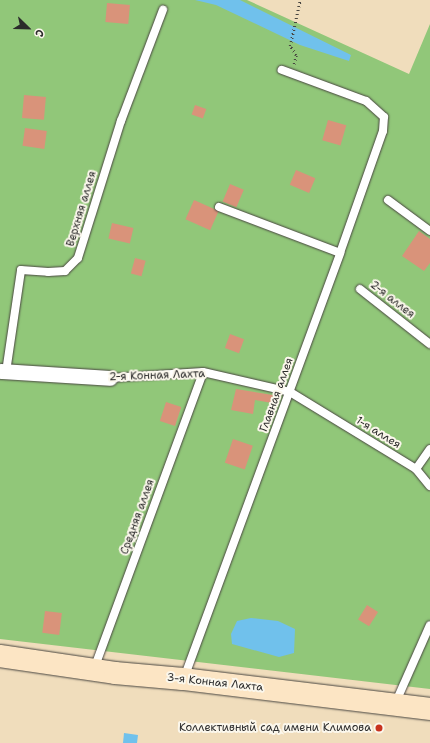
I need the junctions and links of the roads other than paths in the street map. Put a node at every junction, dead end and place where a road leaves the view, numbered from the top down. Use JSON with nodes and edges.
{"nodes":[{"id":1,"x":163,"y":10,"type":"dead end"},
{"id":2,"x":282,"y":70,"type":"dead end"},
{"id":3,"x":388,"y":200,"type":"dead end"},
{"id":4,"x":219,"y":207,"type":"dead end"},
{"id":5,"x":430,"y":231,"type":"edge"},
{"id":6,"x":340,"y":253,"type":"junction"},
{"id":7,"x":360,"y":289,"type":"dead end"},
{"id":8,"x":430,"y":344,"type":"edge"},
{"id":9,"x":3,"y":371,"type":"edge"},
{"id":10,"x":203,"y":372,"type":"junction"},
{"id":11,"x":110,"y":378,"type":"joint"},
{"id":12,"x":290,"y":392,"type":"junction"},
{"id":13,"x":310,"y":404,"type":"joint"},
{"id":14,"x":430,"y":448,"type":"edge"},
{"id":15,"x":416,"y":469,"type":"junction"},
{"id":16,"x":430,"y":486,"type":"edge"},
{"id":17,"x":430,"y":624,"type":"edge"},
{"id":18,"x":0,"y":656,"type":"edge"},
{"id":19,"x":94,"y":669,"type":"junction"},
{"id":20,"x":183,"y":679,"type":"junction"},
{"id":21,"x":394,"y":705,"type":"junction"},
{"id":22,"x":430,"y":710,"type":"edge"}],
"edges":[{"from":1,"to":9,"type":"lane","name":"Верхняя аллея"},
{"from":2,"to":6,"type":"lane","name":"Главная аллея"},
{"from":3,"to":5,"type":"lane"},
{"from":4,"to":6,"type":"lane"},
{"from":6,"to":12,"type":"lane","name":"Главная аллея"},
{"from":7,"to":8,"type":"lane","name":"2-я аллея"},
{"from":9,"to":11,"type":"street","name":"2-я Конная Лахта"},
{"from":10,"to":11,"type":"lane","name":"2-я Конная Лахта"},
{"from":10,"to":12,"type":"lane","name":"2-я Конная Лахта"},
{"from":10,"to":19,"type":"lane","name":"Средняя аллея"},
{"from":12,"to":13,"type":"lane","name":"2-я Конная Лахта"},
{"from":12,"to":20,"type":"lane","name":"Главная аллея"},
{"from":13,"to":15,"type":"lane","name":"1-я аллея"},
{"from":14,"to":15,"type":"lane"},
{"from":15,"to":16,"type":"lane","name":"1-я аллея"},
{"from":17,"to":21,"type":"lane"},
{"from":18,"to":19,"type":"main road","name":"3-я Конная Лахта"},
{"from":19,"to":20,"type":"main road","name":"3-я Конная Лахта"},
{"from":20,"to":21,"type":"main road","name":"3-я Конная Лахта"},
{"from":21,"to":22,"type":"main road","name":"3-я Конная Лахта"}]}
